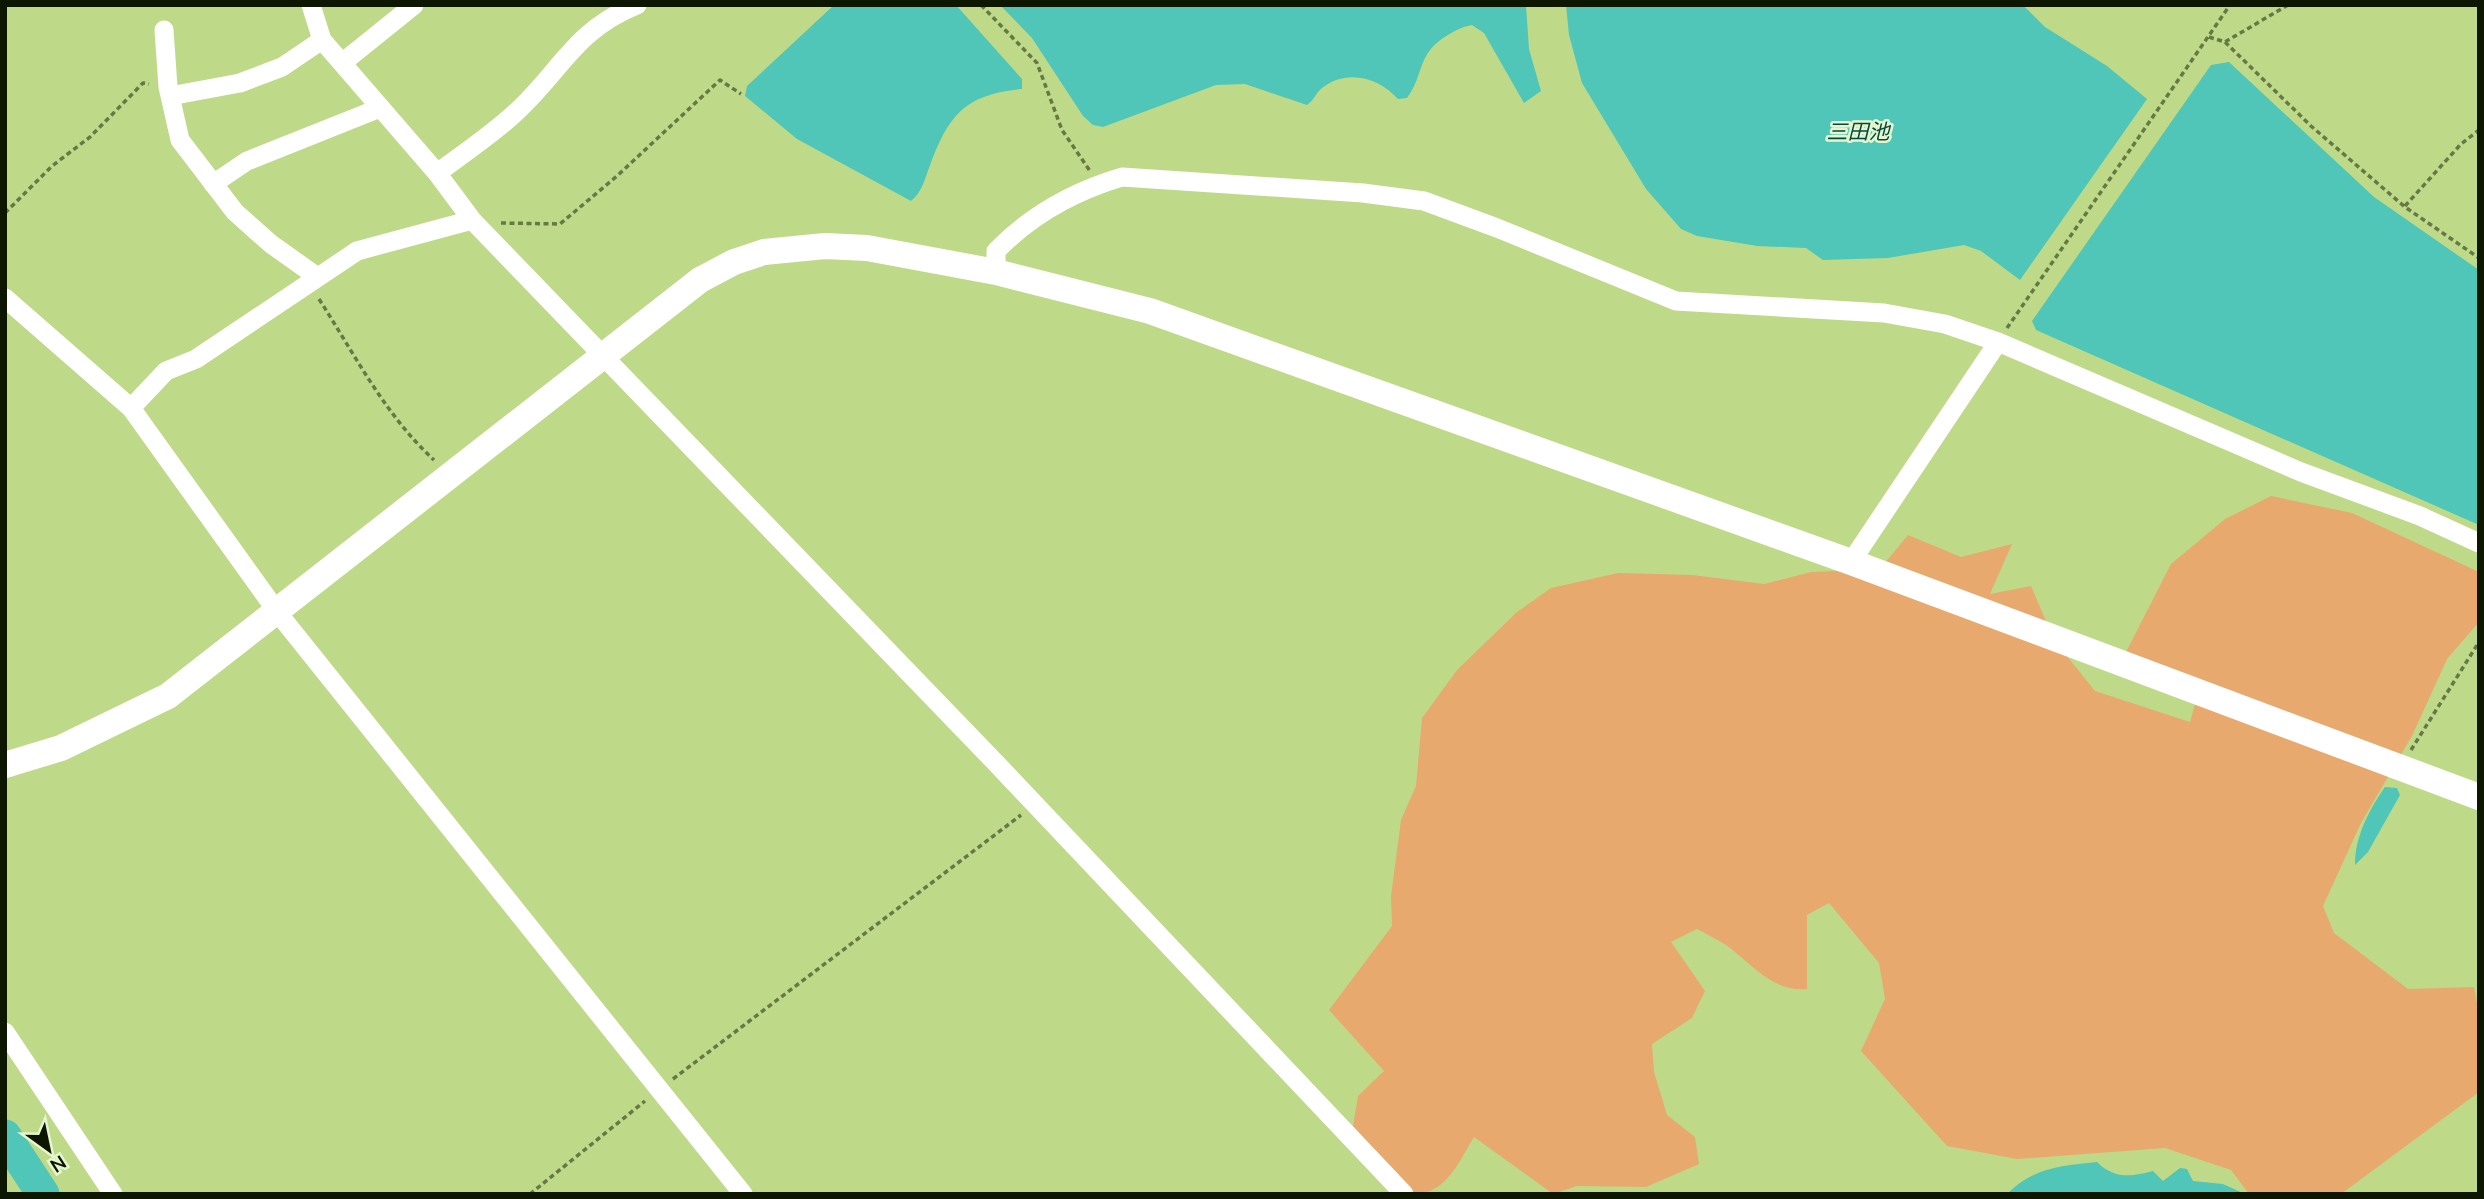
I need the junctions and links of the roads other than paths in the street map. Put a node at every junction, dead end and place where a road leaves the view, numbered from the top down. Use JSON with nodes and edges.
{"nodes":[{"id":1,"x":311,"y":5,"type":"edge"},
{"id":2,"x":414,"y":5,"type":"edge"},
{"id":3,"x":637,"y":5,"type":"edge"},
{"id":4,"x":164,"y":30,"type":"dead end"},
{"id":5,"x":322,"y":40,"type":"junction"},
{"id":6,"x":342,"y":64,"type":"junction"},
{"id":7,"x":169,"y":91,"type":"junction"},
{"id":8,"x":380,"y":108,"type":"junction"},
{"id":9,"x":437,"y":173,"type":"junction"},
{"id":10,"x":213,"y":184,"type":"junction"},
{"id":11,"x":478,"y":226,"type":"junction"},
{"id":12,"x":996,"y":272,"type":"junction"},
{"id":13,"x":312,"y":280,"type":"junction"},
{"id":14,"x":5,"y":298,"type":"edge"},
{"id":15,"x":1998,"y":342,"type":"junction"},
{"id":16,"x":604,"y":355,"type":"junction"},
{"id":17,"x":131,"y":408,"type":"junction"},
{"id":18,"x":2479,"y":542,"type":"edge"},
{"id":19,"x":1851,"y":562,"type":"junction"},
{"id":20,"x":278,"y":613,"type":"junction"},
{"id":21,"x":5,"y":765,"type":"edge"},
{"id":22,"x":2479,"y":797,"type":"edge"},
{"id":23,"x":5,"y":1032,"type":"edge"},
{"id":24,"x":113,"y":1194,"type":"edge"},
{"id":25,"x":743,"y":1194,"type":"edge"},
{"id":26,"x":1404,"y":1194,"type":"edge"}],
"edges":[{"from":1,"to":5,"type":"street"},
{"from":2,"to":6,"type":"street"},
{"from":3,"to":9,"type":"street"},
{"from":4,"to":7,"type":"street"},
{"from":5,"to":6,"type":"street"},
{"from":5,"to":7,"type":"street"},
{"from":6,"to":8,"type":"street"},
{"from":7,"to":10,"type":"street"},
{"from":8,"to":9,"type":"street"},
{"from":8,"to":10,"type":"street"},
{"from":9,"to":11,"type":"street"},
{"from":10,"to":13,"type":"street"},
{"from":11,"to":13,"type":"street"},
{"from":11,"to":16,"type":"street"},
{"from":12,"to":15,"type":"street"},
{"from":12,"to":16,"type":"street"},
{"from":12,"to":19,"type":"street"},
{"from":13,"to":17,"type":"street"},
{"from":14,"to":17,"type":"street"},
{"from":15,"to":18,"type":"street"},
{"from":15,"to":19,"type":"street"},
{"from":16,"to":20,"type":"street"},
{"from":16,"to":26,"type":"street"},
{"from":17,"to":20,"type":"street"},
{"from":19,"to":22,"type":"street"},
{"from":20,"to":21,"type":"street"},
{"from":20,"to":25,"type":"street"},
{"from":23,"to":24,"type":"street"}]}
